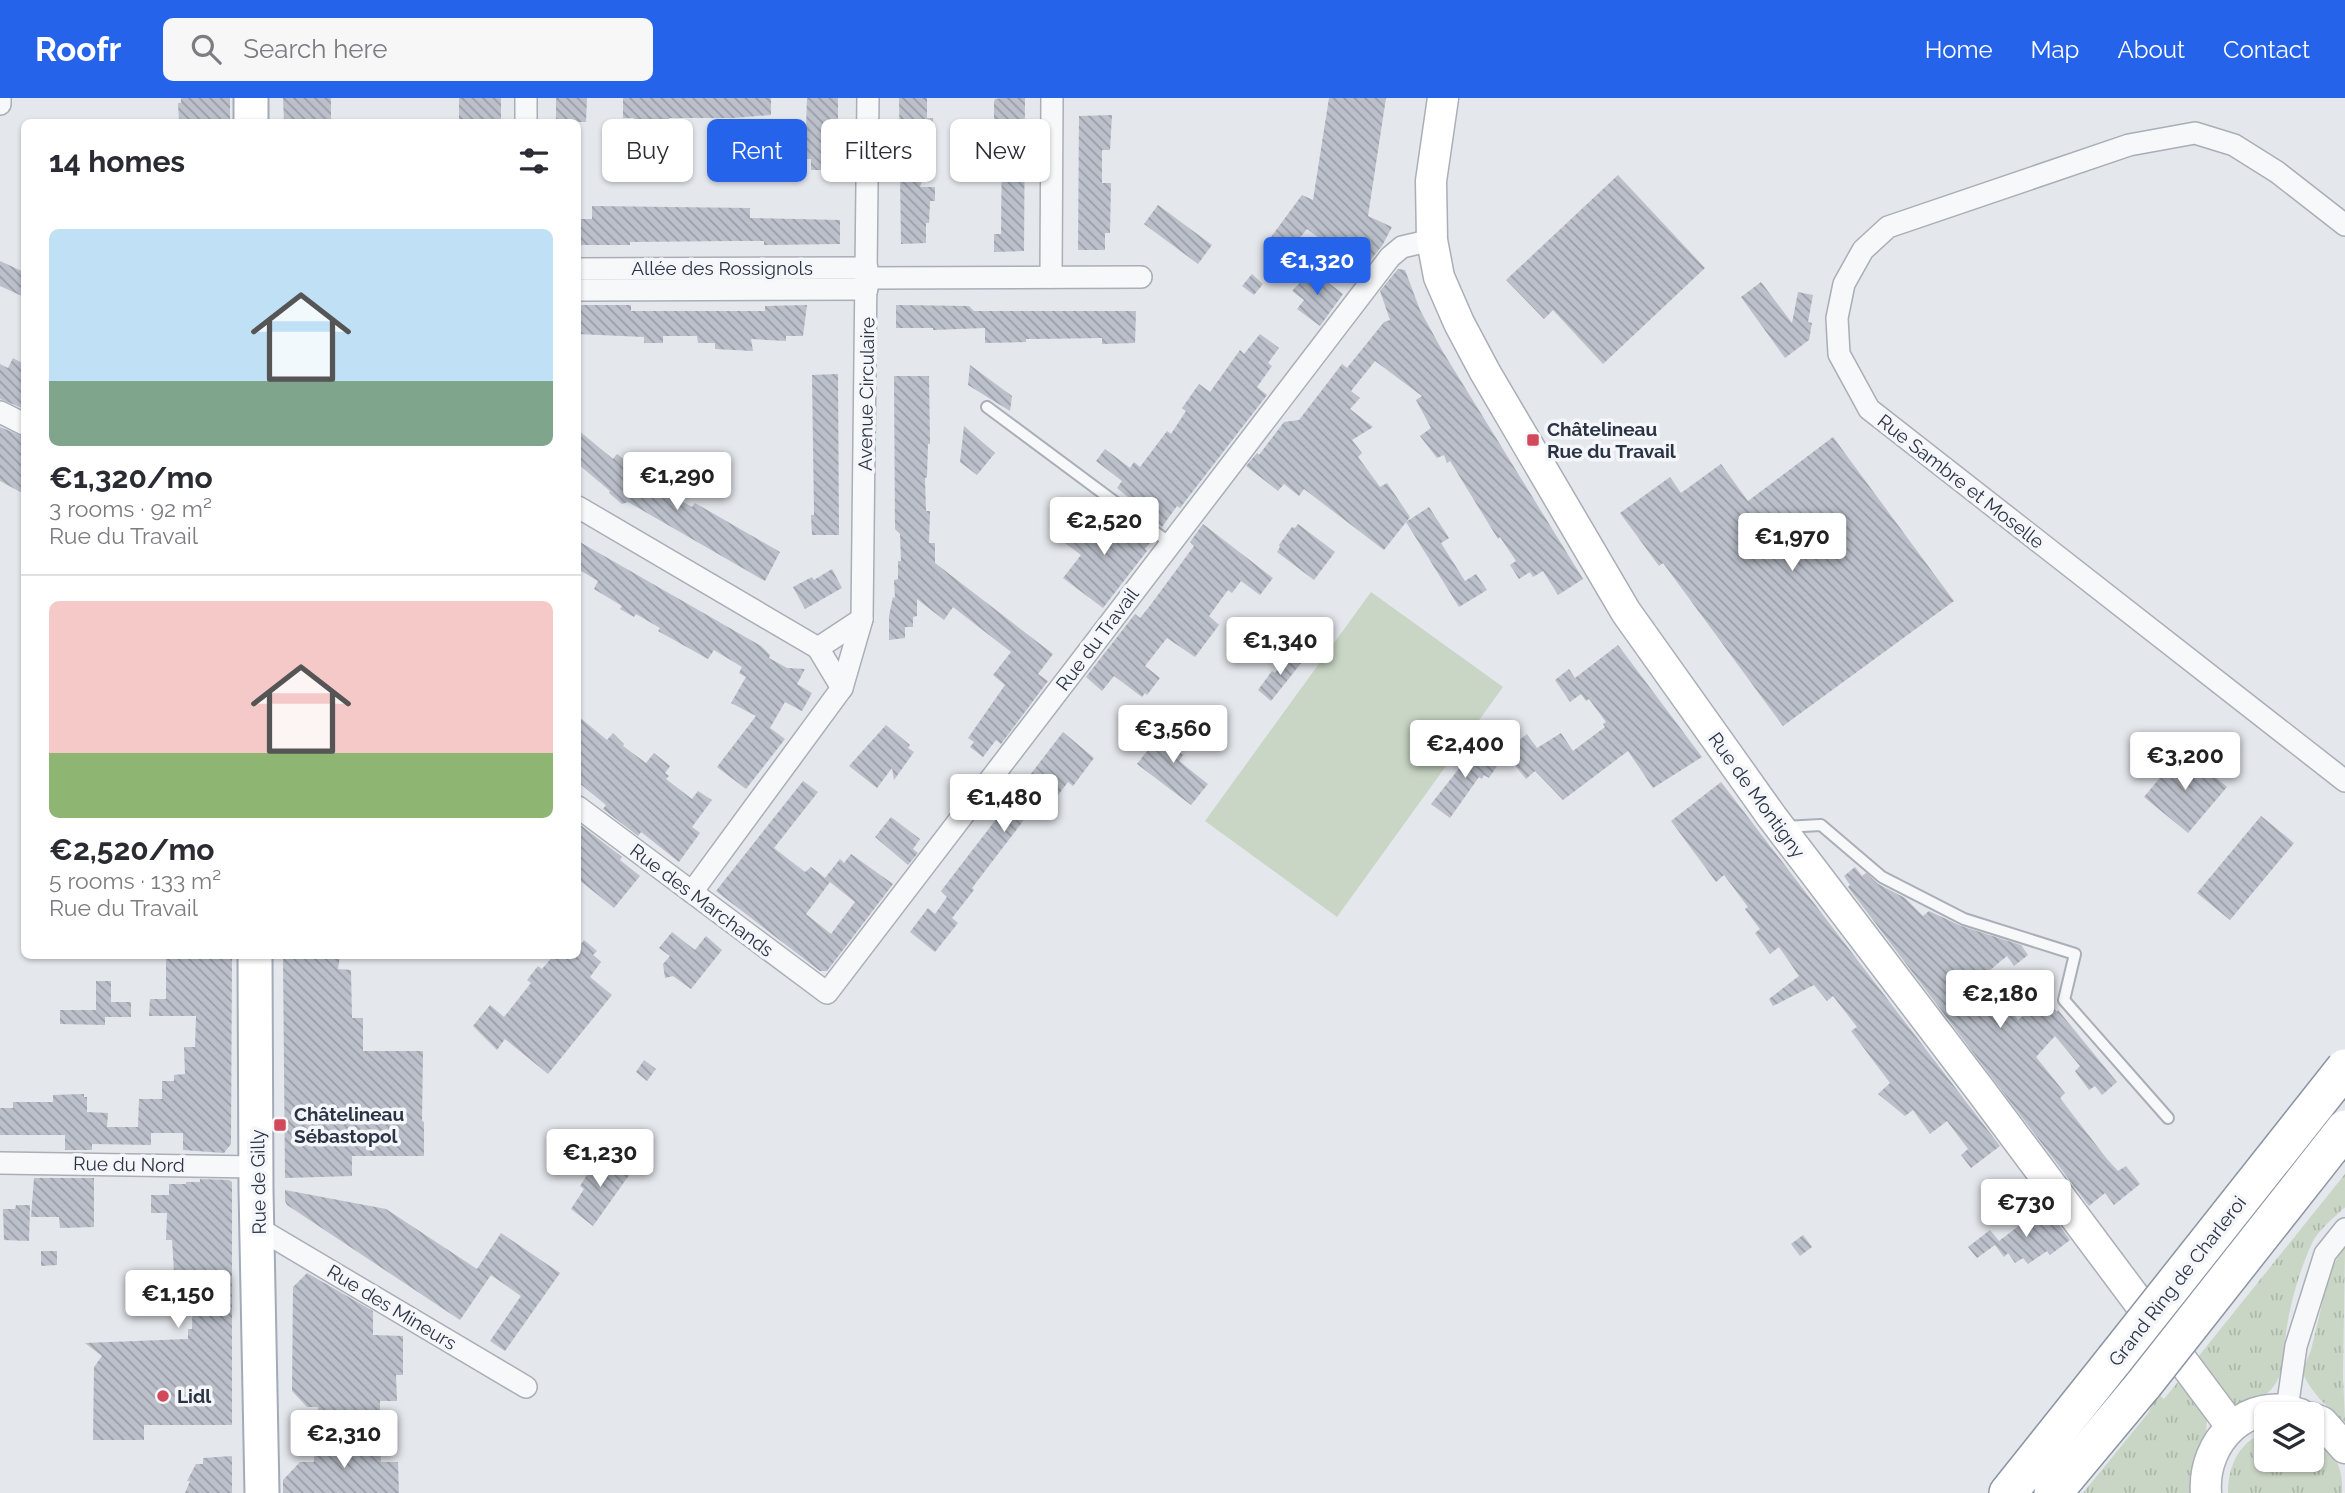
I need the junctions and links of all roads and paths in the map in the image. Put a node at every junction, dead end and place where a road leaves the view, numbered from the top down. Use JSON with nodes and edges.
{"nodes":[{"id":1,"x":0,"y":98,"type":"edge"},
{"id":2,"x":251,"y":98,"type":"edge"},
{"id":3,"x":526,"y":98,"type":"edge"},
{"id":4,"x":868,"y":98,"type":"edge"},
{"id":5,"x":1052,"y":98,"type":"edge"},
{"id":6,"x":1443,"y":98,"type":"edge"},
{"id":7,"x":0,"y":104,"type":"edge"},
{"id":8,"x":251,"y":119,"type":"edge"},
{"id":9,"x":526,"y":119,"type":"edge"},
{"id":10,"x":2345,"y":225,"type":"edge"},
{"id":11,"x":1432,"y":240,"type":"junction"},
{"id":12,"x":581,"y":269,"type":"edge"},
{"id":13,"x":1051,"y":277,"type":"junction"},
{"id":14,"x":1141,"y":277,"type":"dead end"},
{"id":15,"x":867,"y":279,"type":"junction"},
{"id":16,"x":581,"y":290,"type":"edge"},
{"id":17,"x":988,"y":407,"type":"dead end"},
{"id":18,"x":0,"y":412,"type":"edge"},
{"id":19,"x":21,"y":423,"type":"edge"},
{"id":20,"x":581,"y":509,"type":"edge"},
{"id":21,"x":1170,"y":543,"type":"junction"},
{"id":22,"x":862,"y":620,"type":"junction"},
{"id":23,"x":818,"y":648,"type":"junction"},
{"id":24,"x":842,"y":688,"type":"junction"},
{"id":25,"x":2345,"y":781,"type":"edge"},
{"id":26,"x":581,"y":809,"type":"edge"},
{"id":27,"x":1779,"y":827,"type":"junction"},
{"id":28,"x":692,"y":892,"type":"junction"},
{"id":29,"x":255,"y":959,"type":"edge"},
{"id":30,"x":827,"y":993,"type":"joint"},
{"id":31,"x":2345,"y":1068,"type":"edge"},
{"id":32,"x":2168,"y":1118,"type":"dead end"},
{"id":33,"x":2345,"y":1129,"type":"edge"},
{"id":34,"x":0,"y":1163,"type":"edge"},
{"id":35,"x":257,"y":1167,"type":"junction"},
{"id":36,"x":258,"y":1228,"type":"junction"},
{"id":37,"x":2345,"y":1229,"type":"edge"},
{"id":38,"x":526,"y":1387,"type":"dead end"},
{"id":39,"x":2299,"y":1402,"type":"edge"},
{"id":40,"x":2254,"y":1414,"type":"edge"},
{"id":41,"x":2324,"y":1424,"type":"edge"},
{"id":42,"x":2231,"y":1426,"type":"junction"},
{"id":43,"x":2345,"y":1448,"type":"edge"},
{"id":44,"x":262,"y":1493,"type":"edge"},
{"id":45,"x":2008,"y":1493,"type":"edge"},
{"id":46,"x":2053,"y":1493,"type":"edge"},
{"id":47,"x":2206,"y":1493,"type":"edge"}],
"edges":[{"from":1,"to":7,"type":"street"},
{"from":2,"to":8,"type":"main road"},
{"from":3,"to":9,"type":"street"},
{"from":4,"to":15,"type":"street","name":"Avenue Circulaire"},
{"from":5,"to":13,"type":"street"},
{"from":6,"to":11,"type":"main road","name":"Rue de Montigny"},
{"from":10,"to":25,"type":"street","name":"Rue Sambre et Moselle"},
{"from":11,"to":21,"type":"street","name":"Rue du Travail"},
{"from":11,"to":27,"type":"main road","name":"Rue de Montigny"},
{"from":12,"to":15,"type":"street","name":"Allée des Rossignols"},
{"from":13,"to":14,"type":"street","name":"Allée des Rossignols"},
{"from":13,"to":15,"type":"street","name":"Allée des Rossignols"},
{"from":15,"to":16,"type":"street","name":"Allée des Rossignols"},
{"from":15,"to":22,"type":"street","name":"Avenue Circulaire"},
{"from":17,"to":21,"type":"lane"},
{"from":18,"to":19,"type":"street"},
{"from":20,"to":23,"type":"street"},
{"from":21,"to":30,"type":"street","name":"Rue du Travail"},
{"from":22,"to":23,"type":"street"},
{"from":22,"to":24,"type":"street","name":"Avenue Circulaire"},
{"from":23,"to":24,"type":"street"},
{"from":24,"to":28,"type":"street","name":"Avenue Circulaire"},
{"from":26,"to":28,"type":"street","name":"Rue des Marchands"},
{"from":27,"to":32,"type":"lane"},
{"from":27,"to":42,"type":"main road","name":"Rue de Montigny"},
{"from":28,"to":30,"type":"street","name":"Rue des Marchands"},
{"from":29,"to":35,"type":"main road","name":"Rue de Gilly"},
{"from":31,"to":45,"type":"highway","name":"Grand Ring de Charleroi","bridge":true},
{"from":33,"to":46,"type":"highway","name":"Grand Ring de Charleroi","bridge":true},
{"from":34,"to":35,"type":"street","name":"Rue du Nord"},
{"from":35,"to":36,"type":"main road","name":"Rue de Gilly"},
{"from":36,"to":38,"type":"street","name":"Rue des Mineurs"},
{"from":36,"to":44,"type":"main road","name":"Rue de Gilly"},
{"from":37,"to":39,"type":"street"},
{"from":40,"to":42,"type":"main road"},
{"from":41,"to":43,"type":"main road"},
{"from":42,"to":47,"type":"main road"}]}
